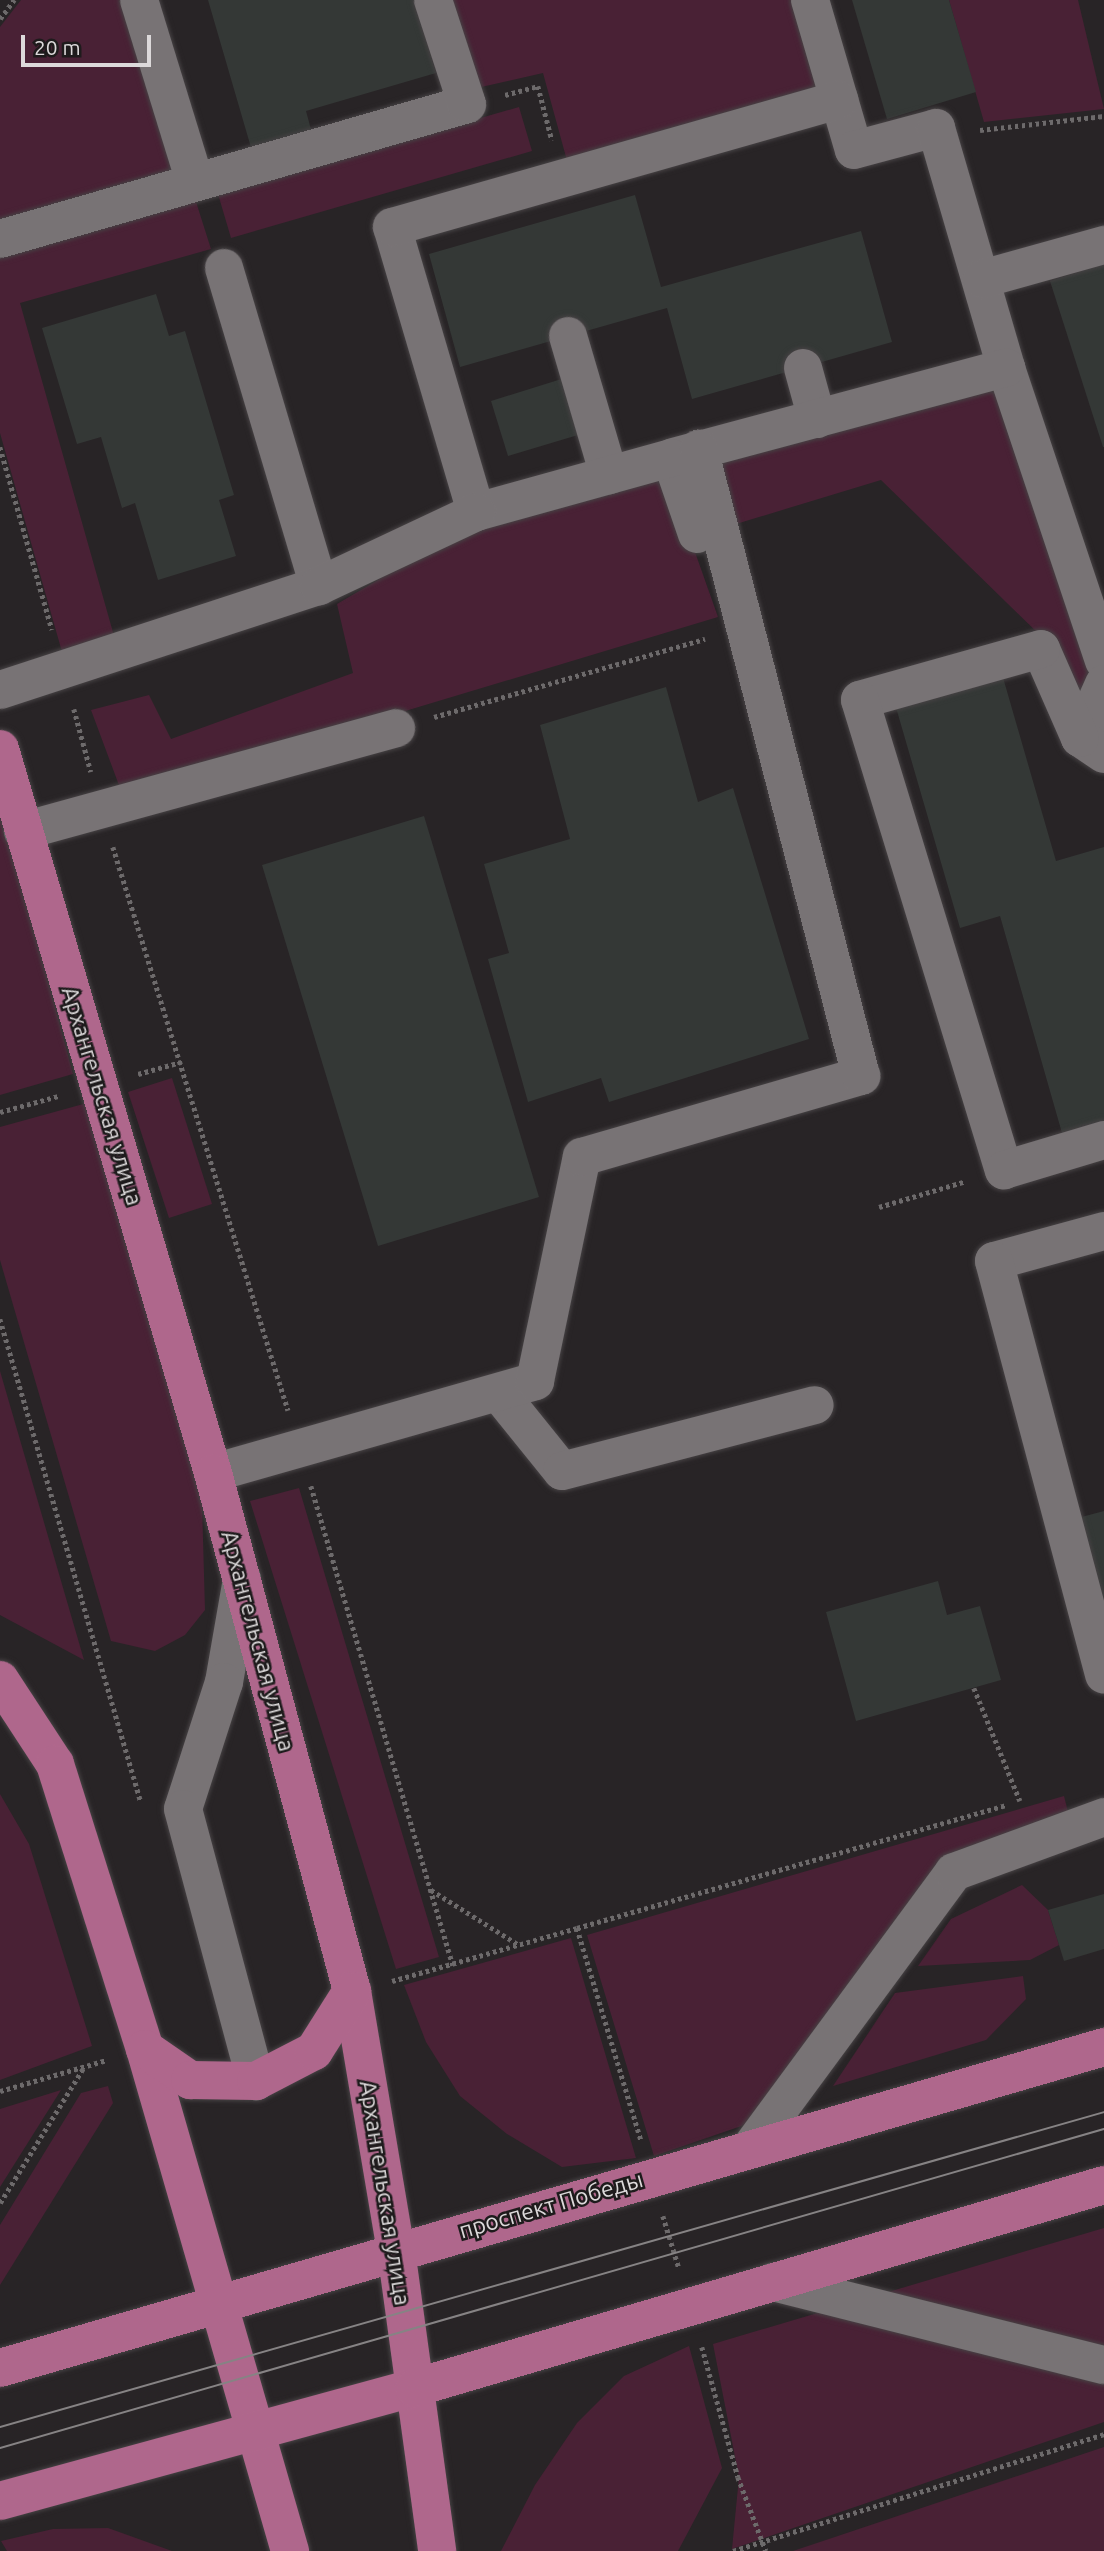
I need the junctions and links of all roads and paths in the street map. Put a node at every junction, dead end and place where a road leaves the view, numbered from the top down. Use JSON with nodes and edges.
{"nodes":[{"id":1,"x":14,"y":0,"type":"edge"},
{"id":2,"x":139,"y":0,"type":"edge"},
{"id":3,"x":433,"y":0,"type":"edge"},
{"id":4,"x":810,"y":0,"type":"edge"},
{"id":5,"x":0,"y":19,"type":"edge"},
{"id":6,"x":538,"y":86,"type":"dead end"},
{"id":7,"x":839,"y":100,"type":"junction"},
{"id":8,"x":1104,"y":116,"type":"edge"},
{"id":9,"x":937,"y":135,"type":"junction"},
{"id":10,"x":563,"y":178,"type":"junction"},
{"id":11,"x":195,"y":181,"type":"junction"},
{"id":12,"x":0,"y":239,"type":"edge"},
{"id":13,"x":1104,"y":245,"type":"edge"},
{"id":14,"x":224,"y":268,"type":"dead end"},
{"id":15,"x":982,"y":279,"type":"junction"},
{"id":16,"x":568,"y":336,"type":"dead end"},
{"id":17,"x":803,"y":368,"type":"dead end"},
{"id":18,"x":1006,"y":368,"type":"junction"},
{"id":19,"x":817,"y":419,"type":"junction"},
{"id":20,"x":0,"y":447,"type":"edge"},
{"id":21,"x":685,"y":453,"type":"junction"},
{"id":22,"x":609,"y":475,"type":"junction"},
{"id":23,"x":476,"y":512,"type":"junction"},
{"id":24,"x":319,"y":586,"type":"junction"},
{"id":25,"x":726,"y":633,"type":"joint"},
{"id":26,"x":1104,"y":661,"type":"edge"},
{"id":27,"x":64,"y":672,"type":"junction"},
{"id":28,"x":1104,"y":684,"type":"edge"},
{"id":29,"x":0,"y":690,"type":"edge"},
{"id":30,"x":396,"y":728,"type":"joint"},
{"id":31,"x":1092,"y":746,"type":"edge"},
{"id":32,"x":0,"y":750,"type":"edge"},
{"id":33,"x":101,"y":808,"type":"junction"},
{"id":34,"x":23,"y":831,"type":"junction"},
{"id":35,"x":1104,"y":1140,"type":"edge"},
{"id":36,"x":1004,"y":1170,"type":"junction"},
{"id":37,"x":878,"y":1207,"type":"dead end"},
{"id":38,"x":1104,"y":1231,"type":"edge"},
{"id":39,"x":0,"y":1319,"type":"edge"},
{"id":40,"x":499,"y":1393,"type":"junction"},
{"id":41,"x":816,"y":1405,"type":"dead end"},
{"id":42,"x":299,"y":1447,"type":"junction"},
{"id":43,"x":213,"y":1473,"type":"junction"},
{"id":44,"x":242,"y":1579,"type":"junction"},
{"id":45,"x":1104,"y":1675,"type":"edge"},
{"id":46,"x":0,"y":1680,"type":"edge"},
{"id":47,"x":974,"y":1688,"type":"dead end"},
{"id":48,"x":1032,"y":1797,"type":"dead end"},
{"id":49,"x":1020,"y":1801,"type":"junction"},
{"id":50,"x":143,"y":1807,"type":"dead end"},
{"id":51,"x":1104,"y":1817,"type":"edge"},
{"id":52,"x":430,"y":1889,"type":"junction"},
{"id":53,"x":577,"y":1928,"type":"junction"},
{"id":54,"x":519,"y":1945,"type":"junction"},
{"id":55,"x":453,"y":1965,"type":"junction"},
{"id":56,"x":352,"y":1992,"type":"junction"},
{"id":57,"x":1104,"y":2047,"type":"edge"},
{"id":58,"x":145,"y":2049,"type":"junction"},
{"id":59,"x":84,"y":2066,"type":"junction"},
{"id":60,"x":256,"y":2081,"type":"junction"},
{"id":61,"x":0,"y":2091,"type":"edge"},
{"id":62,"x":752,"y":2147,"type":"junction"},
{"id":63,"x":652,"y":2176,"type":"junction"},
{"id":64,"x":1104,"y":2185,"type":"edge"},
{"id":65,"x":0,"y":2203,"type":"edge"},
{"id":66,"x":396,"y":2250,"type":"junction"},
{"id":67,"x":773,"y":2282,"type":"junction"},
{"id":68,"x":219,"y":2303,"type":"junction"},
{"id":69,"x":691,"y":2306,"type":"junction"},
{"id":70,"x":1104,"y":2365,"type":"edge"},
{"id":71,"x":0,"y":2368,"type":"edge"},
{"id":72,"x":414,"y":2388,"type":"junction"},
{"id":73,"x":256,"y":2431,"type":"junction"},
{"id":74,"x":1104,"y":2434,"type":"edge"},
{"id":75,"x":0,"y":2501,"type":"edge"},
{"id":76,"x":760,"y":2543,"type":"junction"},
{"id":77,"x":290,"y":2551,"type":"edge"},
{"id":78,"x":437,"y":2551,"type":"edge"},
{"id":79,"x":733,"y":2551,"type":"edge"},
{"id":80,"x":766,"y":2551,"type":"edge"}],
"edges":[{"from":1,"to":5,"type":"path"},
{"from":2,"to":11,"type":"street"},
{"from":3,"to":11,"type":"street"},
{"from":4,"to":7,"type":"street"},
{"from":6,"to":10,"type":"path"},
{"from":7,"to":9,"type":"street"},
{"from":7,"to":10,"type":"street"},
{"from":8,"to":9,"type":"path"},
{"from":9,"to":15,"type":"street"},
{"from":10,"to":23,"type":"street"},
{"from":11,"to":12,"type":"street"},
{"from":13,"to":15,"type":"street"},
{"from":14,"to":24,"type":"street"},
{"from":15,"to":18,"type":"street"},
{"from":16,"to":22,"type":"street"},
{"from":17,"to":19,"type":"street"},
{"from":18,"to":19,"type":"street"},
{"from":18,"to":26,"type":"street"},
{"from":19,"to":21,"type":"street"},
{"from":20,"to":27,"type":"path"},
{"from":21,"to":22,"type":"street"},
{"from":21,"to":25,"type":"street"},
{"from":21,"to":40,"type":"street"},
{"from":22,"to":23,"type":"street"},
{"from":23,"to":24,"type":"street"},
{"from":24,"to":27,"type":"street"},
{"from":25,"to":30,"type":"path"},
{"from":27,"to":29,"type":"street"},
{"from":27,"to":33,"type":"path"},
{"from":28,"to":31,"type":"street"},
{"from":30,"to":33,"type":"street"},
{"from":31,"to":36,"type":"street"},
{"from":32,"to":34,"type":"main road","name":"Архангельская улица"},
{"from":33,"to":34,"type":"street"},
{"from":33,"to":42,"type":"path"},
{"from":34,"to":43,"type":"main road","name":"Архангельская улица"},
{"from":35,"to":36,"type":"street"},
{"from":36,"to":37,"type":"path"},
{"from":38,"to":45,"type":"street"},
{"from":39,"to":50,"type":"path"},
{"from":40,"to":41,"type":"street"},
{"from":40,"to":42,"type":"street"},
{"from":42,"to":43,"type":"street"},
{"from":42,"to":52,"type":"path"},
{"from":43,"to":44,"type":"main road","name":"Архангельская улица"},
{"from":44,"to":56,"type":"main road","name":"Архангельская улица"},
{"from":44,"to":60,"type":"street"},
{"from":46,"to":58,"type":"main road"},
{"from":47,"to":49,"type":"path"},
{"from":48,"to":49,"type":"path"},
{"from":49,"to":53,"type":"path"},
{"from":51,"to":62,"type":"street"},
{"from":52,"to":54,"type":"path"},
{"from":52,"to":55,"type":"path"},
{"from":53,"to":54,"type":"path"},
{"from":53,"to":63,"type":"path"},
{"from":54,"to":55,"type":"path"},
{"from":55,"to":56,"type":"path"},
{"from":56,"to":60,"type":"main road"},
{"from":56,"to":66,"type":"main road","name":"Архангельская улица"},
{"from":57,"to":62,"type":"main road","name":"проспект Победы"},
{"from":58,"to":59,"type":"path"},
{"from":58,"to":60,"type":"main road"},
{"from":58,"to":68,"type":"main road"},
{"from":59,"to":61,"type":"path"},
{"from":59,"to":65,"type":"path"},
{"from":62,"to":63,"type":"main road","name":"проспект Победы"},
{"from":63,"to":66,"type":"main road","name":"проспект Победы"},
{"from":63,"to":69,"type":"path"},
{"from":64,"to":67,"type":"main road"},
{"from":66,"to":68,"type":"main road","name":"проспект Победы"},
{"from":66,"to":72,"type":"main road","name":"Архангельская улица"},
{"from":67,"to":69,"type":"main road"},
{"from":67,"to":70,"type":"street"},
{"from":68,"to":71,"type":"main road","name":"проспект Победы"},
{"from":68,"to":73,"type":"main road"},
{"from":69,"to":72,"type":"main road"},
{"from":69,"to":76,"type":"path"},
{"from":72,"to":73,"type":"main road"},
{"from":72,"to":78,"type":"main road","name":"Архангельская улица"},
{"from":73,"to":75,"type":"main road"},
{"from":73,"to":77,"type":"main road"},
{"from":74,"to":76,"type":"path"},
{"from":76,"to":79,"type":"path"},
{"from":76,"to":80,"type":"path"}]}
